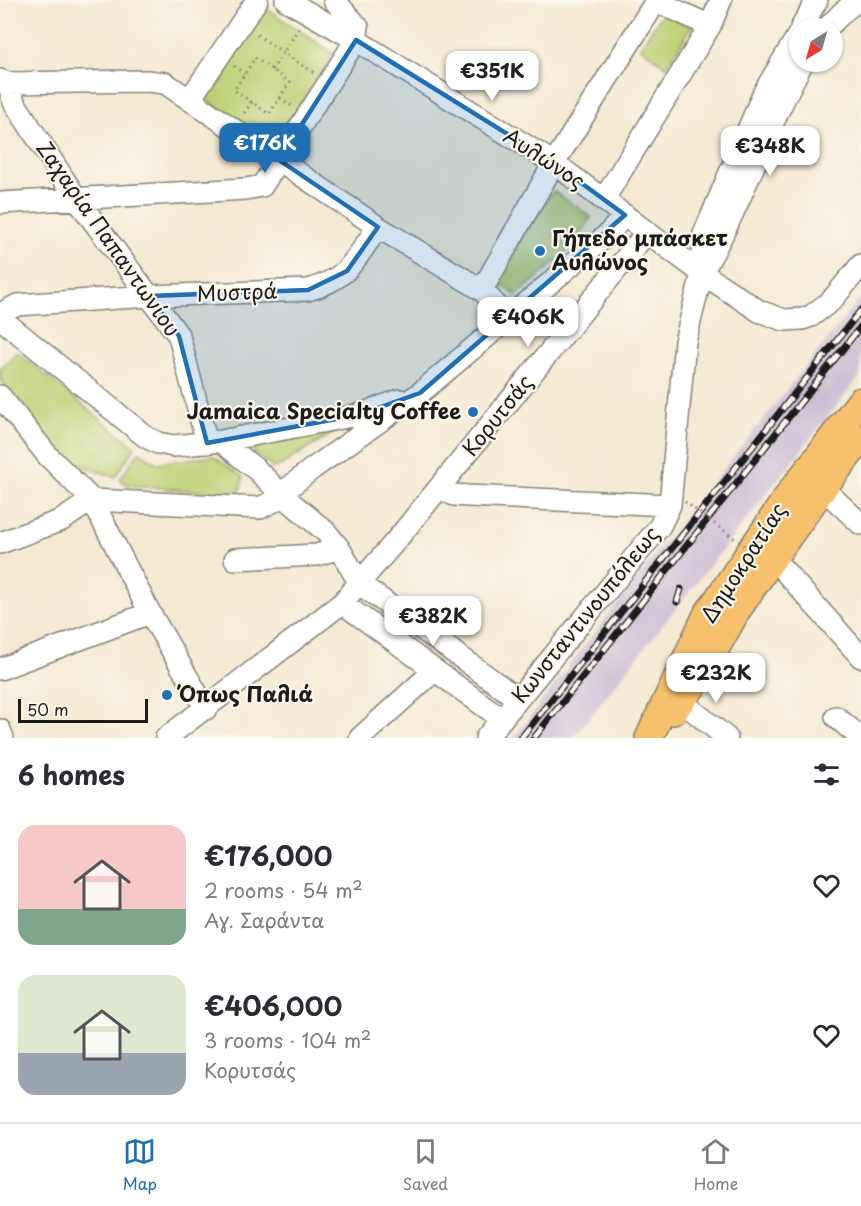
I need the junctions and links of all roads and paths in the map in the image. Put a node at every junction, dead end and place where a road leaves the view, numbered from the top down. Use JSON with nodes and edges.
{"nodes":[{"id":1,"x":257,"y":0,"type":"edge"},
{"id":2,"x":286,"y":0,"type":"edge"},
{"id":3,"x":334,"y":0,"type":"edge"},
{"id":4,"x":721,"y":0,"type":"edge"},
{"id":5,"x":817,"y":0,"type":"edge"},
{"id":6,"x":858,"y":0,"type":"edge"},
{"id":7,"x":655,"y":1,"type":"edge"},
{"id":8,"x":309,"y":13,"type":"junction"},
{"id":9,"x":807,"y":18,"type":"edge"},
{"id":10,"x":837,"y":18,"type":"edge"},
{"id":11,"x":240,"y":24,"type":"junction"},
{"id":12,"x":710,"y":26,"type":"junction"},
{"id":13,"x":356,"y":40,"type":"junction"},
{"id":14,"x":789,"y":49,"type":"edge"},
{"id":15,"x":283,"y":53,"type":"junction"},
{"id":16,"x":272,"y":70,"type":"junction"},
{"id":17,"x":797,"y":72,"type":"edge"},
{"id":18,"x":4,"y":82,"type":"edge"},
{"id":19,"x":329,"y":84,"type":"junction"},
{"id":20,"x":190,"y":99,"type":"junction"},
{"id":21,"x":279,"y":160,"type":"junction"},
{"id":22,"x":554,"y":163,"type":"junction"},
{"id":23,"x":76,"y":198,"type":"junction"},
{"id":24,"x":604,"y":199,"type":"junction"},
{"id":25,"x":0,"y":203,"type":"edge"},
{"id":26,"x":625,"y":215,"type":"junction"},
{"id":27,"x":378,"y":227,"type":"junction"},
{"id":28,"x":647,"y":232,"type":"junction"},
{"id":29,"x":861,"y":265,"type":"edge"},
{"id":30,"x":702,"y":273,"type":"junction"},
{"id":31,"x":482,"y":290,"type":"junction"},
{"id":32,"x":150,"y":296,"type":"junction"},
{"id":33,"x":0,"y":316,"type":"edge"},
{"id":34,"x":508,"y":319,"type":"junction"},
{"id":35,"x":420,"y":393,"type":"junction"},
{"id":36,"x":0,"y":396,"type":"edge"},
{"id":37,"x":861,"y":401,"type":"edge"},
{"id":38,"x":861,"y":439,"type":"edge"},
{"id":39,"x":214,"y":442,"type":"junction"},
{"id":40,"x":861,"y":457,"type":"edge"},
{"id":41,"x":439,"y":488,"type":"junction"},
{"id":42,"x":280,"y":494,"type":"junction"},
{"id":43,"x":831,"y":496,"type":"junction"},
{"id":44,"x":92,"y":500,"type":"junction"},
{"id":45,"x":677,"y":503,"type":"junction"},
{"id":46,"x":861,"y":524,"type":"edge"},
{"id":47,"x":0,"y":543,"type":"edge"},
{"id":48,"x":339,"y":548,"type":"junction"},
{"id":49,"x":750,"y":550,"type":"junction"},
{"id":50,"x":235,"y":559,"type":"dead end"},
{"id":51,"x":780,"y":566,"type":"junction"},
{"id":52,"x":360,"y":584,"type":"junction"},
{"id":53,"x":342,"y":603,"type":"junction"},
{"id":54,"x":150,"y":613,"type":"junction"},
{"id":55,"x":861,"y":657,"type":"edge"},
{"id":56,"x":0,"y":669,"type":"edge"},
{"id":57,"x":434,"y":672,"type":"junction"},
{"id":58,"x":699,"y":678,"type":"junction"},
{"id":59,"x":518,"y":699,"type":"junction"},
{"id":60,"x":681,"y":701,"type":"junction"},
{"id":61,"x":206,"y":709,"type":"junction"},
{"id":62,"x":836,"y":717,"type":"dead end"},
{"id":63,"x":502,"y":719,"type":"junction"},
{"id":64,"x":0,"y":730,"type":"edge"},
{"id":65,"x":3,"y":738,"type":"edge"},
{"id":66,"x":166,"y":738,"type":"edge"},
{"id":67,"x":360,"y":738,"type":"edge"},
{"id":68,"x":486,"y":738,"type":"edge"},
{"id":69,"x":650,"y":738,"type":"edge"},
{"id":70,"x":727,"y":738,"type":"edge"},
{"id":71,"x":861,"y":738,"type":"edge"}],
"edges":[{"from":1,"to":11,"type":"street"},
{"from":2,"to":8,"type":"street","name":"Αυλώνος"},
{"from":3,"to":13,"type":"street"},
{"from":4,"to":12,"type":"street"},
{"from":5,"to":9,"type":"street"},
{"from":6,"to":10,"type":"street"},
{"from":7,"to":12,"type":"street"},
{"from":7,"to":22,"type":"street"},
{"from":8,"to":13,"type":"street","name":"Αυλώνος"},
{"from":8,"to":15,"type":"path"},
{"from":11,"to":15,"type":"path"},
{"from":11,"to":20,"type":"street"},
{"from":12,"to":24,"type":"street"},
{"from":13,"to":19,"type":"street"},
{"from":13,"to":22,"type":"street","name":"Αυλώνος"},
{"from":14,"to":30,"type":"street"},
{"from":15,"to":16,"type":"path"},
{"from":15,"to":19,"type":"path"},
{"from":16,"to":16,"type":"path"},
{"from":17,"to":30,"type":"street"},
{"from":18,"to":20,"type":"street"},
{"from":18,"to":23,"type":"street","name":"Ζαχαρία Παπαντωνίου"},
{"from":19,"to":21,"type":"street"},
{"from":20,"to":21,"type":"street"},
{"from":21,"to":23,"type":"street"},
{"from":21,"to":27,"type":"street"},
{"from":22,"to":24,"type":"street","name":"Αυλώνος"},
{"from":22,"to":31,"type":"street"},
{"from":23,"to":25,"type":"street"},
{"from":23,"to":32,"type":"street","name":"Ζαχαρία Παπαντωνίου"},
{"from":24,"to":26,"type":"street","name":"Αυλώνος"},
{"from":26,"to":28,"type":"street","name":"Αυλώνος"},
{"from":26,"to":34,"type":"street"},
{"from":27,"to":31,"type":"street"},
{"from":27,"to":32,"type":"street","name":"Μυστρά"},
{"from":28,"to":30,"type":"street","name":"Αυλώνος"},
{"from":28,"to":41,"type":"street","name":"Κορυτσάς"},
{"from":29,"to":30,"type":"street"},
{"from":30,"to":45,"type":"street","name":"Κωνσταντινουπόλεως"},
{"from":31,"to":34,"type":"street"},
{"from":32,"to":33,"type":"street","name":"Μυστρά"},
{"from":32,"to":39,"type":"street","name":"Ζαχαρία Παπαντωνίου"},
{"from":33,"to":39,"type":"street"},
{"from":34,"to":35,"type":"street"},
{"from":35,"to":39,"type":"street"},
{"from":35,"to":42,"type":"street"},
{"from":36,"to":44,"type":"street"},
{"from":37,"to":49,"type":"main road","name":"Δημοκρατίας"},
{"from":38,"to":58,"type":"main road","name":"Δημοκρατίας"},
{"from":39,"to":42,"type":"street"},
{"from":40,"to":43,"type":"street"},
{"from":41,"to":45,"type":"street"},
{"from":41,"to":52,"type":"street","name":"Κορυτσάς"},
{"from":42,"to":44,"type":"street"},
{"from":42,"to":48,"type":"street"},
{"from":43,"to":46,"type":"street"},
{"from":43,"to":51,"type":"street"},
{"from":44,"to":47,"type":"street"},
{"from":44,"to":54,"type":"street"},
{"from":45,"to":49,"type":"path","bridge":true},
{"from":45,"to":59,"type":"street","name":"Κωνσταντινουπόλεως"},
{"from":48,"to":50,"type":"street"},
{"from":48,"to":52,"type":"street"},
{"from":49,"to":69,"type":"main road","name":"Δημοκρατίας"},
{"from":51,"to":55,"type":"street"},
{"from":51,"to":58,"type":"street"},
{"from":52,"to":53,"type":"street","name":"Κορυτσάς"},
{"from":52,"to":59,"type":"street"},
{"from":53,"to":57,"type":"street"},
{"from":53,"to":61,"type":"street","name":"Κορυτσάς"},
{"from":54,"to":56,"type":"street"},
{"from":54,"to":61,"type":"street"},
{"from":57,"to":63,"type":"street"},
{"from":57,"to":67,"type":"street"},
{"from":58,"to":60,"type":"main road","name":"Δημοκρατίας"},
{"from":59,"to":63,"type":"street","name":"Κωνσταντινουπόλεως"},
{"from":60,"to":69,"type":"main road","name":"Δημοκρατίας"},
{"from":60,"to":70,"type":"street"},
{"from":61,"to":66,"type":"street","name":"Κορυτσάς"},
{"from":62,"to":71,"type":"street"},
{"from":63,"to":68,"type":"street","name":"Κωνσταντινουπόλεως"},
{"from":64,"to":65,"type":"street"}]}
